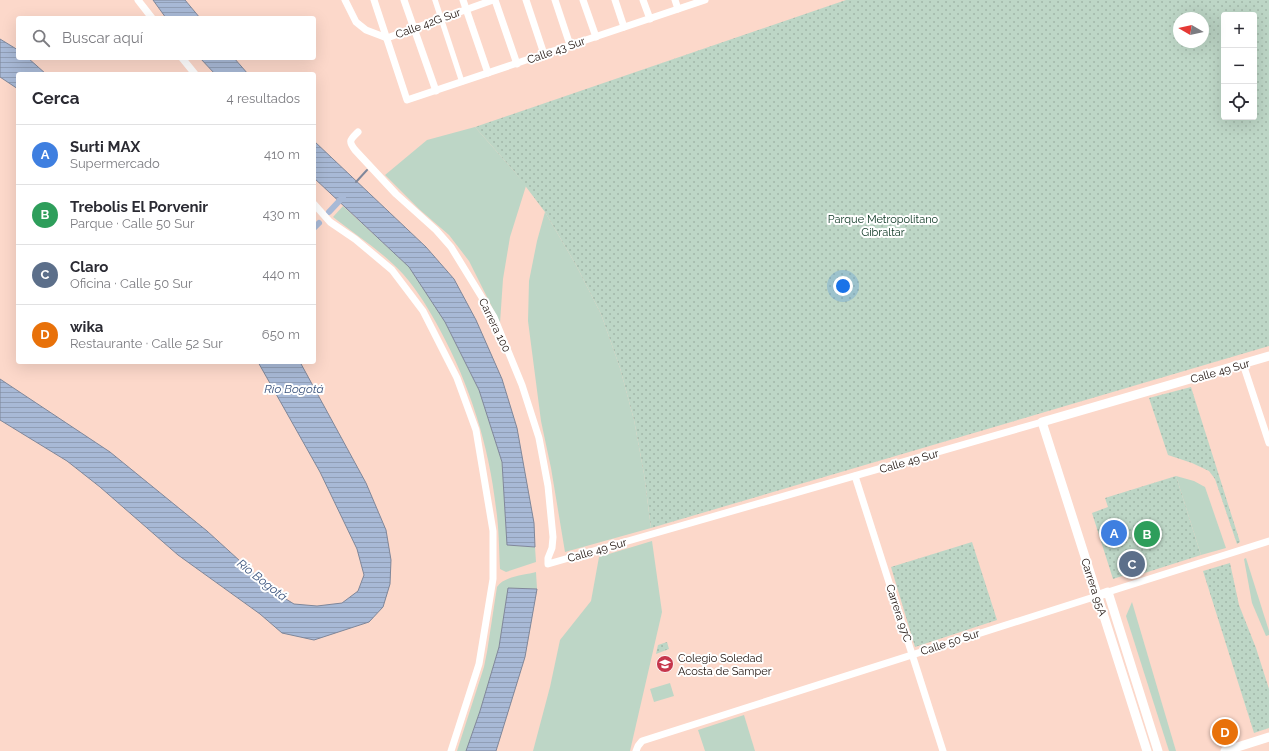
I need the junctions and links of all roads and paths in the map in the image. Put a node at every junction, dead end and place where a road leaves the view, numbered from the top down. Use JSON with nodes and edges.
{"nodes":[{"id":1,"x":138,"y":0,"type":"edge"},
{"id":2,"x":345,"y":0,"type":"edge"},
{"id":3,"x":374,"y":0,"type":"edge"},
{"id":4,"x":404,"y":0,"type":"edge"},
{"id":5,"x":435,"y":0,"type":"edge"},
{"id":6,"x":463,"y":0,"type":"edge"},
{"id":7,"x":494,"y":0,"type":"edge"},
{"id":8,"x":526,"y":0,"type":"edge"},
{"id":9,"x":555,"y":0,"type":"edge"},
{"id":10,"x":584,"y":0,"type":"edge"},
{"id":11,"x":615,"y":0,"type":"edge"},
{"id":12,"x":643,"y":0,"type":"edge"},
{"id":13,"x":675,"y":0,"type":"edge"},
{"id":14,"x":704,"y":0,"type":"edge"},
{"id":15,"x":678,"y":9,"type":"junction"},
{"id":16,"x":466,"y":10,"type":"junction"},
{"id":17,"x":150,"y":16,"type":"edge"},
{"id":18,"x":441,"y":18,"type":"junction"},
{"id":19,"x":650,"y":19,"type":"junction"},
{"id":20,"x":624,"y":27,"type":"junction"},
{"id":21,"x":414,"y":28,"type":"junction"},
{"id":22,"x":596,"y":37,"type":"junction"},
{"id":23,"x":386,"y":38,"type":"junction"},
{"id":24,"x":570,"y":46,"type":"junction"},
{"id":25,"x":544,"y":54,"type":"junction"},
{"id":26,"x":184,"y":60,"type":"edge"},
{"id":27,"x":517,"y":64,"type":"junction"},
{"id":28,"x":193,"y":72,"type":"edge"},
{"id":29,"x":488,"y":73,"type":"junction"},
{"id":30,"x":462,"y":82,"type":"junction"},
{"id":31,"x":436,"y":91,"type":"junction"},
{"id":32,"x":358,"y":132,"type":"dead end"},
{"id":33,"x":316,"y":206,"type":"edge"},
{"id":34,"x":1269,"y":356,"type":"edge"},
{"id":35,"x":1243,"y":364,"type":"junction"},
{"id":36,"x":1042,"y":422,"type":"junction"},
{"id":37,"x":1269,"y":443,"type":"edge"},
{"id":38,"x":855,"y":476,"type":"junction"},
{"id":39,"x":1269,"y":541,"type":"edge"},
{"id":40,"x":548,"y":564,"type":"joint"},
{"id":41,"x":1108,"y":592,"type":"junction"},
{"id":42,"x":1097,"y":596,"type":"junction"},
{"id":43,"x":912,"y":654,"type":"junction"},
{"id":44,"x":1269,"y":737,"type":"edge"},
{"id":45,"x":451,"y":751,"type":"edge"},
{"id":46,"x":636,"y":751,"type":"edge"},
{"id":47,"x":943,"y":751,"type":"edge"},
{"id":48,"x":1147,"y":751,"type":"edge"},
{"id":49,"x":1158,"y":751,"type":"edge"},
{"id":50,"x":1225,"y":751,"type":"edge"}],
"edges":[{"from":1,"to":17,"type":"street"},
{"from":2,"to":23,"type":"street"},
{"from":3,"to":23,"type":"street"},
{"from":4,"to":21,"type":"street"},
{"from":5,"to":18,"type":"street"},
{"from":6,"to":16,"type":"street"},
{"from":7,"to":16,"type":"street","name":"Calle 42G Sur"},
{"from":7,"to":27,"type":"street"},
{"from":8,"to":25,"type":"street"},
{"from":9,"to":24,"type":"street"},
{"from":10,"to":22,"type":"street"},
{"from":11,"to":20,"type":"street"},
{"from":12,"to":19,"type":"street"},
{"from":13,"to":15,"type":"street"},
{"from":14,"to":15,"type":"street","name":"Calle 43 Sur"},
{"from":15,"to":19,"type":"street","name":"Calle 43 Sur"},
{"from":16,"to":18,"type":"street","name":"Calle 42G Sur"},
{"from":16,"to":29,"type":"street"},
{"from":18,"to":21,"type":"street","name":"Calle 42G Sur"},
{"from":18,"to":30,"type":"street"},
{"from":19,"to":20,"type":"street","name":"Calle 43 Sur"},
{"from":20,"to":22,"type":"street","name":"Calle 43 Sur"},
{"from":21,"to":23,"type":"street","name":"Calle 42G Sur"},
{"from":21,"to":31,"type":"street"},
{"from":22,"to":24,"type":"street","name":"Calle 43 Sur"},
{"from":23,"to":31,"type":"street","name":"Calle 43 Sur"},
{"from":24,"to":25,"type":"street","name":"Calle 43 Sur"},
{"from":25,"to":27,"type":"street","name":"Calle 43 Sur"},
{"from":26,"to":28,"type":"street"},
{"from":27,"to":29,"type":"street","name":"Calle 43 Sur"},
{"from":29,"to":30,"type":"street","name":"Calle 43 Sur"},
{"from":30,"to":31,"type":"street","name":"Calle 43 Sur"},
{"from":32,"to":40,"type":"street","name":"Carrera 100"},
{"from":33,"to":45,"type":"street"},
{"from":34,"to":35,"type":"street","name":"Calle 49 Sur"},
{"from":35,"to":36,"type":"street","name":"Calle 49 Sur"},
{"from":35,"to":37,"type":"street"},
{"from":36,"to":38,"type":"street","name":"Calle 49 Sur"},
{"from":36,"to":42,"type":"street","name":"Carrera 95A"},
{"from":38,"to":40,"type":"street","name":"Calle 49 Sur"},
{"from":38,"to":43,"type":"street","name":"Carrera 97C"},
{"from":39,"to":41,"type":"street","name":"Calle 50 Sur"},
{"from":41,"to":42,"type":"street","name":"Calle 50 Sur"},
{"from":41,"to":49,"type":"street","name":"Carrera 95A"},
{"from":42,"to":43,"type":"street","name":"Calle 50 Sur"},
{"from":42,"to":48,"type":"street","name":"Carrera 95A"},
{"from":43,"to":46,"type":"street","name":"Calle 50 Sur"},
{"from":43,"to":47,"type":"street","name":"Carrera 97C"},
{"from":44,"to":50,"type":"street"}]}
